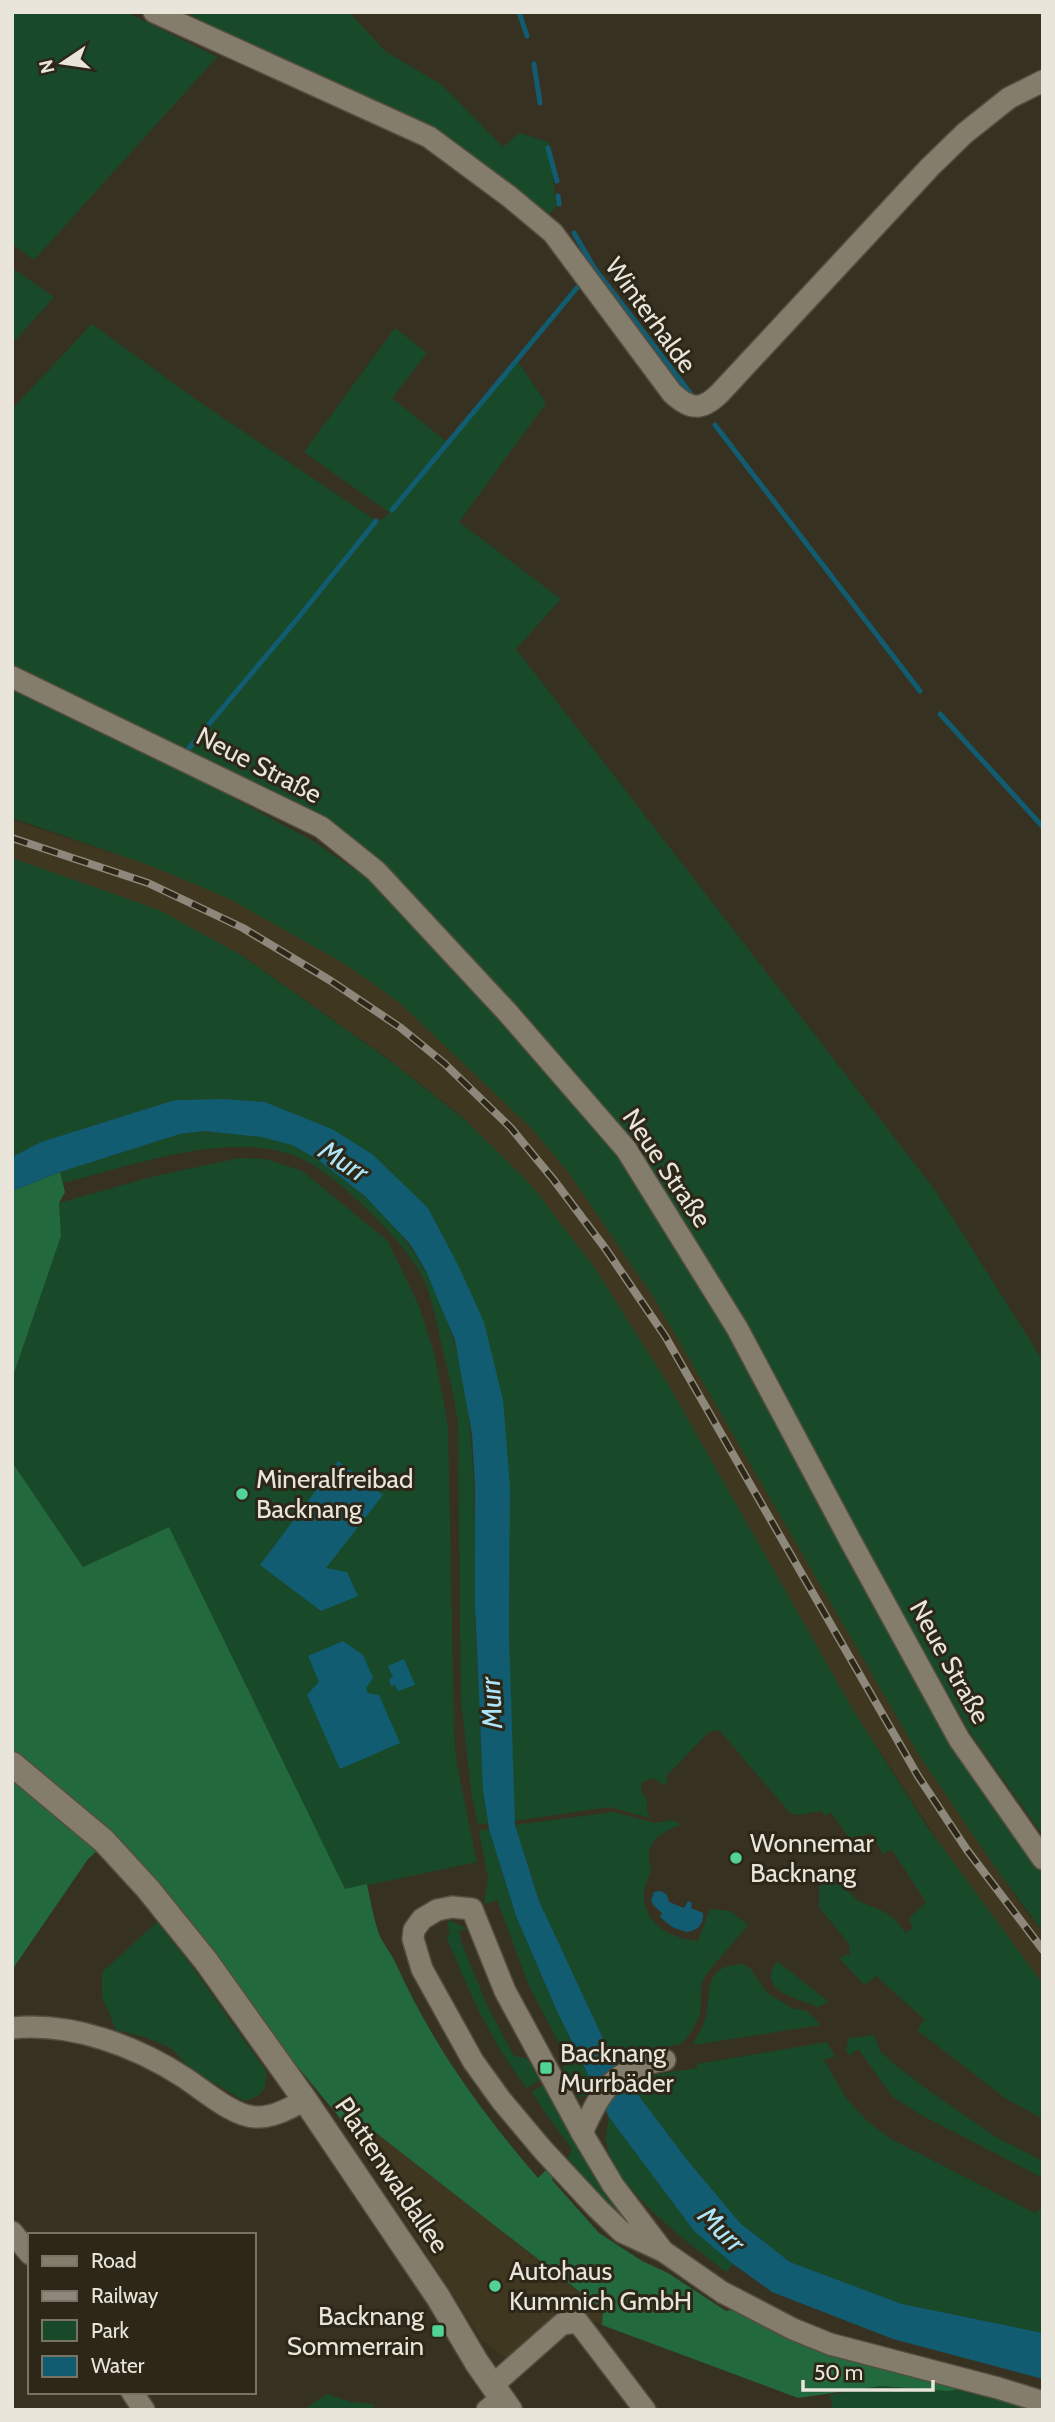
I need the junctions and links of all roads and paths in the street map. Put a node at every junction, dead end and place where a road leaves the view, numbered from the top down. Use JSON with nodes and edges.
{"nodes":[{"id":1,"x":154,"y":12,"type":"edge"},
{"id":2,"x":1043,"y":81,"type":"edge"},
{"id":3,"x":12,"y":677,"type":"edge"},
{"id":4,"x":12,"y":1764,"type":"edge"},
{"id":5,"x":1043,"y":1858,"type":"edge"},
{"id":6,"x":12,"y":2028,"type":"edge"},
{"id":7,"x":665,"y":2060,"type":"dead end"},
{"id":8,"x":304,"y":2100,"type":"junction"},
{"id":9,"x":586,"y":2124,"type":"junction"},
{"id":10,"x":12,"y":2232,"type":"edge"},
{"id":11,"x":28,"y":2251,"type":"edge"},
{"id":12,"x":663,"y":2251,"type":"junction"},
{"id":13,"x":133,"y":2394,"type":"edge"},
{"id":14,"x":498,"y":2401,"type":"edge"},
{"id":15,"x":1043,"y":2402,"type":"edge"},
{"id":16,"x":144,"y":2410,"type":"edge"},
{"id":17,"x":645,"y":2410,"type":"edge"}],
"edges":[{"from":1,"to":2,"type":"street","name":"Winterhalde"},
{"from":3,"to":5,"type":"street","name":"Neue Straße"},
{"from":4,"to":8,"type":"street"},
{"from":6,"to":8,"type":"street","name":"Plattenwaldallee"},
{"from":7,"to":9,"type":"street"},
{"from":8,"to":14,"type":"street","name":"Plattenwaldallee"},
{"from":9,"to":12,"type":"street"},
{"from":9,"to":12,"type":"street"},
{"from":10,"to":11,"type":"street"},
{"from":12,"to":15,"type":"street"},
{"from":13,"to":16,"type":"street"},
{"from":14,"to":17,"type":"street"}]}
